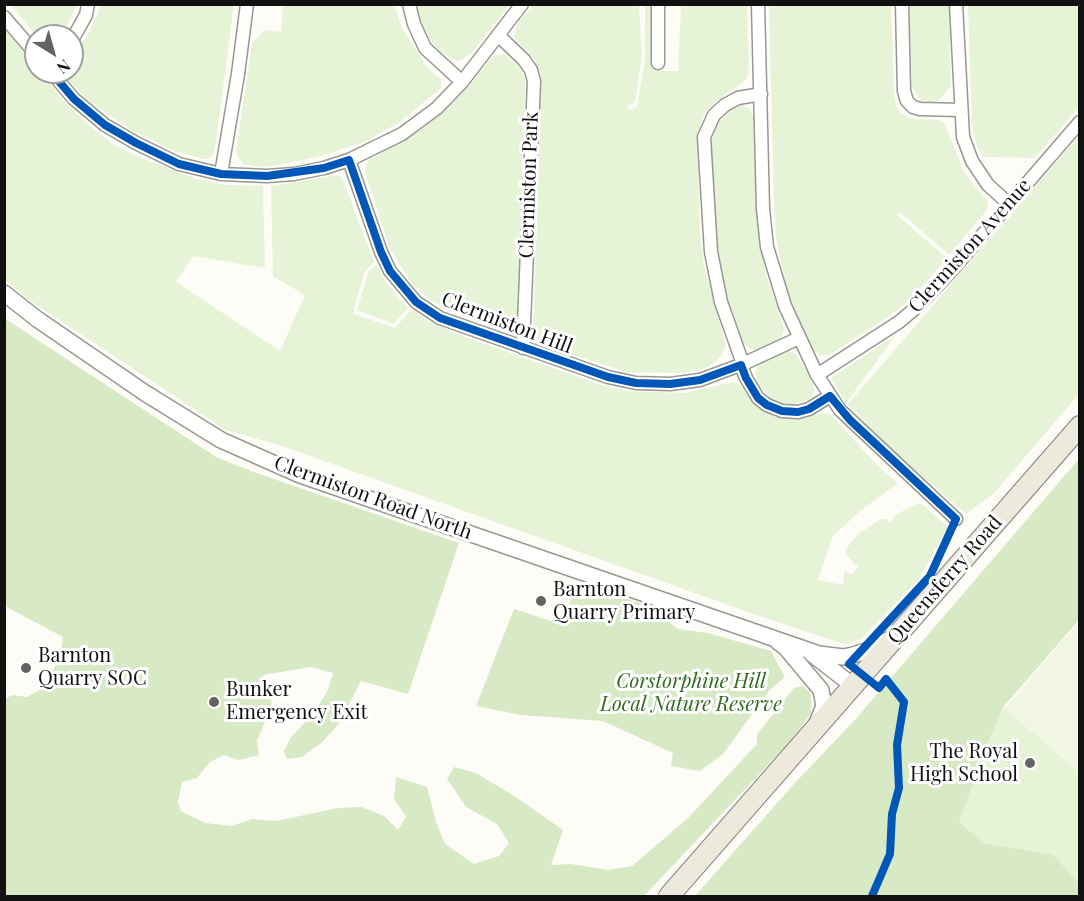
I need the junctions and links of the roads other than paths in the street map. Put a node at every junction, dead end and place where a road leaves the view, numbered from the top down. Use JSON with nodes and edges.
{"nodes":[{"id":1,"x":88,"y":4,"type":"edge"},
{"id":2,"x":247,"y":4,"type":"edge"},
{"id":3,"x":409,"y":4,"type":"edge"},
{"id":4,"x":522,"y":4,"type":"edge"},
{"id":5,"x":658,"y":4,"type":"edge"},
{"id":6,"x":758,"y":4,"type":"edge"},
{"id":7,"x":902,"y":4,"type":"edge"},
{"id":8,"x":956,"y":4,"type":"edge"},
{"id":9,"x":4,"y":17,"type":"edge"},
{"id":10,"x":81,"y":24,"type":"edge"},
{"id":11,"x":498,"y":35,"type":"junction"},
{"id":12,"x":24,"y":40,"type":"edge"},
{"id":13,"x":658,"y":63,"type":"dead end"},
{"id":14,"x":462,"y":82,"type":"junction"},
{"id":15,"x":61,"y":84,"type":"edge"},
{"id":16,"x":761,"y":94,"type":"junction"},
{"id":17,"x":960,"y":110,"type":"junction"},
{"id":18,"x":1080,"y":122,"type":"edge"},
{"id":19,"x":349,"y":160,"type":"junction"},
{"id":20,"x":221,"y":174,"type":"junction"},
{"id":21,"x":1009,"y":204,"type":"junction"},
{"id":22,"x":4,"y":293,"type":"edge"},
{"id":23,"x":798,"y":338,"type":"junction"},
{"id":24,"x":523,"y":348,"type":"junction"},
{"id":25,"x":742,"y":365,"type":"junction"},
{"id":26,"x":817,"y":375,"type":"junction"},
{"id":27,"x":830,"y":396,"type":"junction"},
{"id":28,"x":1080,"y":426,"type":"edge"},
{"id":29,"x":956,"y":519,"type":"dead end"},
{"id":30,"x":900,"y":632,"type":"junction"},
{"id":31,"x":774,"y":639,"type":"junction"},
{"id":32,"x":807,"y":650,"type":"junction"},
{"id":33,"x":852,"y":686,"type":"junction"},
{"id":34,"x":815,"y":728,"type":"junction"},
{"id":35,"x":669,"y":897,"type":"edge"}],
"edges":[{"from":1,"to":10,"type":"street"},
{"from":2,"to":20,"type":"street"},
{"from":3,"to":14,"type":"street"},
{"from":4,"to":11,"type":"street"},
{"from":5,"to":13,"type":"street"},
{"from":6,"to":16,"type":"street"},
{"from":7,"to":17,"type":"street"},
{"from":8,"to":17,"type":"street"},
{"from":9,"to":12,"type":"street"},
{"from":11,"to":14,"type":"street"},
{"from":11,"to":24,"type":"street","name":"Clermiston Park"},
{"from":14,"to":19,"type":"street"},
{"from":15,"to":20,"type":"street"},
{"from":16,"to":23,"type":"street"},
{"from":16,"to":25,"type":"street"},
{"from":17,"to":21,"type":"street"},
{"from":18,"to":21,"type":"street","name":"Clermiston Avenue"},
{"from":19,"to":20,"type":"street"},
{"from":19,"to":24,"type":"street","name":"Clermiston Hill"},
{"from":21,"to":26,"type":"street","name":"Clermiston Avenue"},
{"from":22,"to":31,"type":"street","name":"Clermiston Road North"},
{"from":23,"to":25,"type":"street","name":"Clermiston Hill"},
{"from":23,"to":26,"type":"street"},
{"from":24,"to":25,"type":"street","name":"Clermiston Hill"},
{"from":25,"to":27,"type":"street"},
{"from":26,"to":27,"type":"street"},
{"from":27,"to":29,"type":"street"},
{"from":28,"to":30,"type":"main road","name":"Queensferry Road"},
{"from":30,"to":32,"type":"street","name":"Clermiston Road North"},
{"from":30,"to":33,"type":"main road","name":"Queensferry Road"},
{"from":31,"to":32,"type":"street","name":"Clermiston Road North"},
{"from":31,"to":34,"type":"street","name":"Clermiston Road North"},
{"from":32,"to":33,"type":"street","name":"Clermiston Road North"},
{"from":33,"to":34,"type":"main road","name":"Queensferry Road"},
{"from":34,"to":35,"type":"main road","name":"Queensferry Road"}]}
